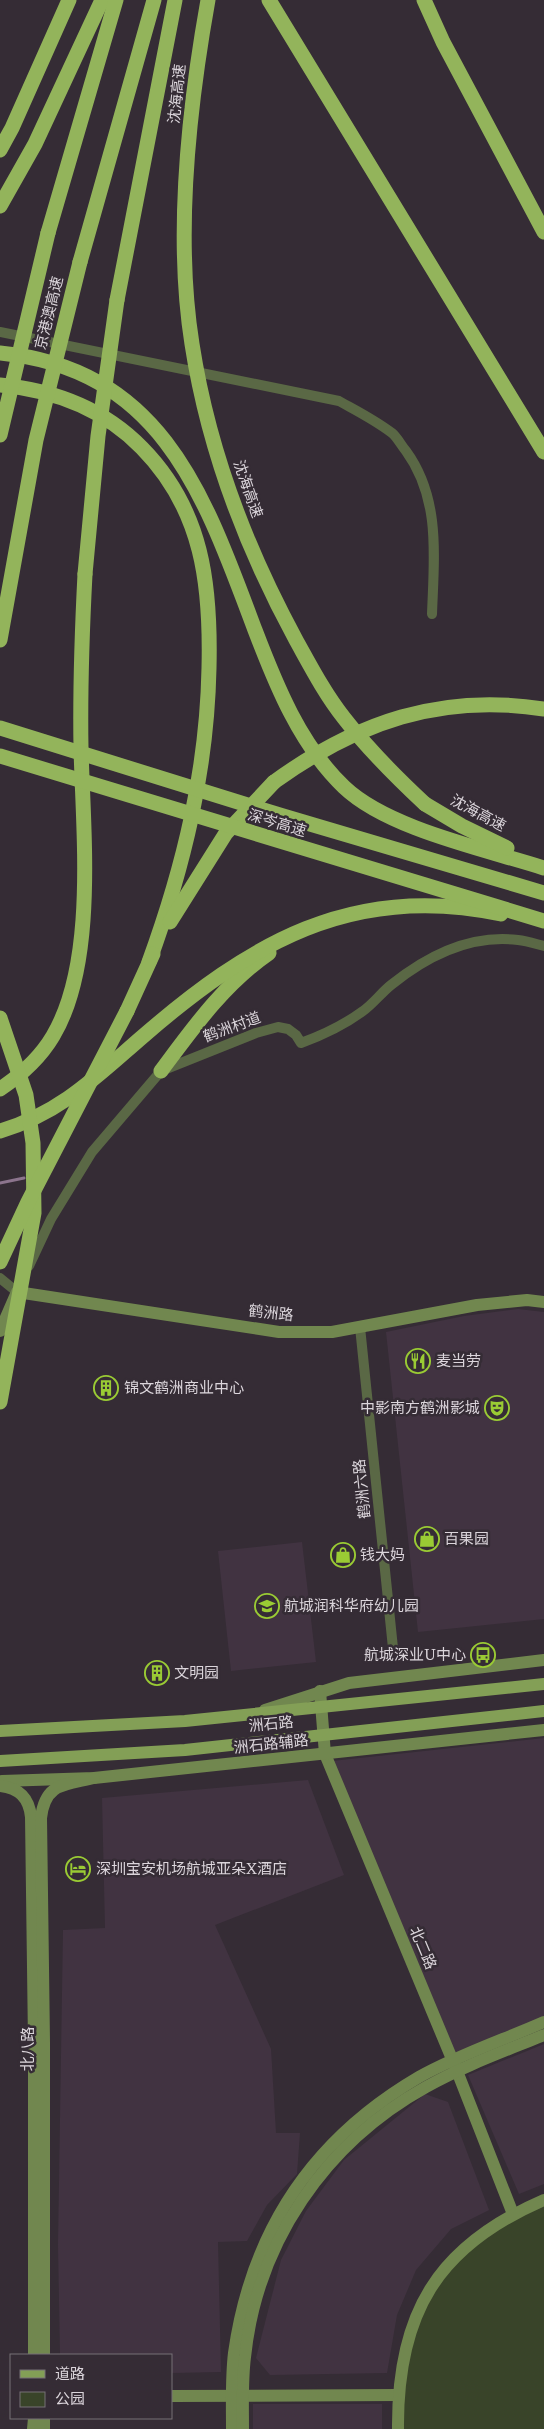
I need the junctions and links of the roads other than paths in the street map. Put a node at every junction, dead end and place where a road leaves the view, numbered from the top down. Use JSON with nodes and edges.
{"nodes":[{"id":1,"x":69,"y":0,"type":"edge"},
{"id":2,"x":102,"y":0,"type":"edge"},
{"id":3,"x":116,"y":0,"type":"edge"},
{"id":4,"x":154,"y":0,"type":"edge"},
{"id":5,"x":175,"y":0,"type":"edge"},
{"id":6,"x":208,"y":0,"type":"edge"},
{"id":7,"x":269,"y":0,"type":"edge"},
{"id":8,"x":424,"y":0,"type":"edge"},
{"id":9,"x":0,"y":150,"type":"edge"},
{"id":10,"x":0,"y":206,"type":"edge"},
{"id":11,"x":544,"y":232,"type":"edge"},
{"id":12,"x":0,"y":332,"type":"edge"},
{"id":13,"x":0,"y":353,"type":"edge"},
{"id":14,"x":0,"y":385,"type":"edge"},
{"id":15,"x":0,"y":435,"type":"edge"},
{"id":16,"x":544,"y":452,"type":"edge"},
{"id":17,"x":432,"y":614,"type":"dead end"},
{"id":18,"x":0,"y":640,"type":"edge"},
{"id":19,"x":544,"y":708,"type":"edge"},
{"id":20,"x":0,"y":728,"type":"edge"},
{"id":21,"x":0,"y":756,"type":"edge"},
{"id":22,"x":544,"y":861,"type":"edge"},
{"id":23,"x":544,"y":868,"type":"edge"},
{"id":24,"x":544,"y":893,"type":"edge"},
{"id":25,"x":320,"y":923,"type":"junction"},
{"id":26,"x":544,"y":923,"type":"edge"},
{"id":27,"x":544,"y":946,"type":"edge"},
{"id":28,"x":149,"y":962,"type":"junction"},
{"id":29,"x":0,"y":1018,"type":"edge"},
{"id":30,"x":161,"y":1071,"type":"junction"},
{"id":31,"x":0,"y":1089,"type":"edge"},
{"id":32,"x":0,"y":1131,"type":"edge"},
{"id":33,"x":0,"y":1262,"type":"edge"},
{"id":34,"x":0,"y":1278,"type":"edge"},
{"id":35,"x":17,"y":1292,"type":"junction"},
{"id":36,"x":544,"y":1302,"type":"edge"},
{"id":37,"x":360,"y":1327,"type":"junction"},
{"id":38,"x":0,"y":1331,"type":"edge"},
{"id":39,"x":0,"y":1402,"type":"edge"},
{"id":40,"x":393,"y":1648,"type":"dead end"},
{"id":41,"x":544,"y":1660,"type":"edge"},
{"id":42,"x":544,"y":1684,"type":"edge"},
{"id":43,"x":320,"y":1691,"type":"junction"},
{"id":44,"x":321,"y":1707,"type":"junction"},
{"id":45,"x":544,"y":1711,"type":"edge"},
{"id":46,"x":255,"y":1714,"type":"junction"},
{"id":47,"x":544,"y":1730,"type":"edge"},
{"id":48,"x":1,"y":1731,"type":"edge"},
{"id":49,"x":323,"y":1735,"type":"junction"},
{"id":50,"x":325,"y":1754,"type":"junction"},
{"id":51,"x":0,"y":1761,"type":"edge"},
{"id":52,"x":94,"y":1778,"type":"junction"},
{"id":53,"x":0,"y":1781,"type":"edge"},
{"id":54,"x":0,"y":1786,"type":"edge"},
{"id":55,"x":544,"y":2022,"type":"edge"},
{"id":56,"x":544,"y":2035,"type":"edge"},
{"id":57,"x":455,"y":2066,"type":"junction"},
{"id":58,"x":544,"y":2200,"type":"edge"},
{"id":59,"x":513,"y":2214,"type":"junction"},
{"id":60,"x":34,"y":2354,"type":"edge"},
{"id":61,"x":44,"y":2354,"type":"edge"},
{"id":62,"x":237,"y":2395,"type":"junction"},
{"id":63,"x":398,"y":2395,"type":"junction"},
{"id":64,"x":172,"y":2396,"type":"edge"},
{"id":65,"x":232,"y":2429,"type":"edge"},
{"id":66,"x":243,"y":2429,"type":"edge"},
{"id":67,"x":398,"y":2429,"type":"edge"}],
"edges":[{"from":1,"to":9,"type":"highway"},
{"from":2,"to":10,"type":"highway"},
{"from":3,"to":15,"type":"highway","name":"京港澳高速","bridge":true},
{"from":4,"to":18,"type":"highway","name":"京港澳高速","bridge":true},
{"from":5,"to":31,"type":"highway","bridge":true},
{"from":6,"to":22,"type":"highway","name":"沈海高速","bridge":true},
{"from":7,"to":16,"type":"highway"},
{"from":8,"to":11,"type":"highway"},
{"from":12,"to":17,"type":"street"},
{"from":13,"to":23,"type":"highway"},
{"from":14,"to":28,"type":"highway"},
{"from":19,"to":28,"type":"highway","bridge":true},
{"from":20,"to":24,"type":"highway","name":"深岑高速","bridge":true},
{"from":21,"to":26,"type":"highway","name":"深岑高速","bridge":true},
{"from":25,"to":26,"type":"highway"},
{"from":25,"to":30,"type":"highway"},
{"from":25,"to":32,"type":"highway"},
{"from":27,"to":30,"type":"street","name":"鹤洲村道"},
{"from":28,"to":33,"type":"highway","bridge":true},
{"from":29,"to":39,"type":"highway","bridge":true},
{"from":30,"to":35,"type":"street","name":"鹤洲村道"},
{"from":34,"to":35,"type":"street"},
{"from":35,"to":37,"type":"street","name":"鹤洲路"},
{"from":35,"to":38,"type":"street"},
{"from":36,"to":37,"type":"street","name":"鹤洲路"},
{"from":37,"to":40,"type":"street","name":"鹤洲六路"},
{"from":41,"to":43,"type":"street"},
{"from":42,"to":44,"type":"main road","name":"洲石路"},
{"from":43,"to":44,"type":"street","name":"北二路"},
{"from":43,"to":46,"type":"street"},
{"from":44,"to":46,"type":"main road","name":"洲石路"},
{"from":44,"to":49,"type":"street","name":"北二路"},
{"from":45,"to":49,"type":"main road","name":"洲石路"},
{"from":46,"to":48,"type":"main road","name":"洲石路"},
{"from":47,"to":50,"type":"street","name":"洲石路辅路"},
{"from":49,"to":50,"type":"street","name":"北二路"},
{"from":49,"to":51,"type":"main road","name":"洲石路"},
{"from":50,"to":52,"type":"street","name":"洲石路辅路"},
{"from":50,"to":57,"type":"street","name":"北二路"},
{"from":52,"to":53,"type":"street","name":"洲石路辅路"},
{"from":52,"to":61,"type":"street","name":"北八路"},
{"from":54,"to":60,"type":"street","name":"北八路"},
{"from":55,"to":57,"type":"street"},
{"from":56,"to":57,"type":"street"},
{"from":57,"to":59,"type":"street","name":"北二路"},
{"from":57,"to":62,"type":"street"},
{"from":58,"to":59,"type":"street"},
{"from":59,"to":63,"type":"street"},
{"from":62,"to":63,"type":"street"},
{"from":62,"to":64,"type":"street"},
{"from":62,"to":65,"type":"street"},
{"from":62,"to":66,"type":"street"},
{"from":63,"to":67,"type":"street"}]}
